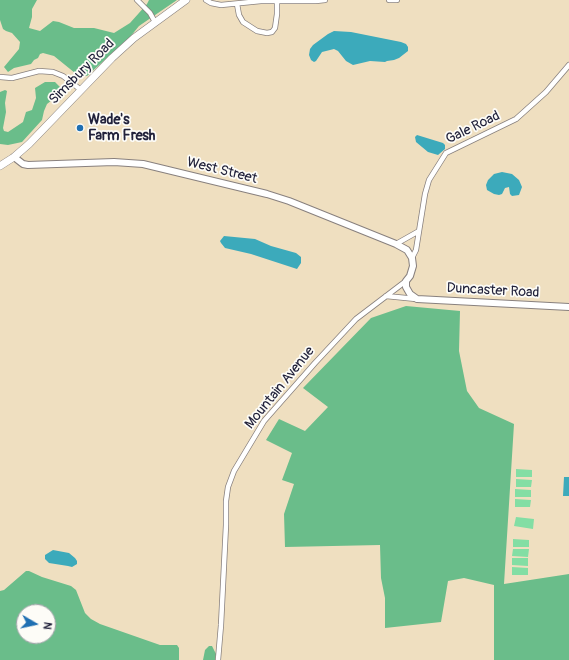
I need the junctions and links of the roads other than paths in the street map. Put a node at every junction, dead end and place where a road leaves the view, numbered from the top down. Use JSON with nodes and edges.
{"nodes":[{"id":1,"x":137,"y":0,"type":"edge"},
{"id":2,"x":186,"y":0,"type":"edge"},
{"id":3,"x":206,"y":0,"type":"edge"},
{"id":4,"x":325,"y":0,"type":"edge"},
{"id":5,"x":389,"y":0,"type":"edge"},
{"id":6,"x":397,"y":0,"type":"edge"},
{"id":7,"x":277,"y":1,"type":"edge"},
{"id":8,"x":237,"y":4,"type":"junction"},
{"id":9,"x":155,"y":22,"type":"junction"},
{"id":10,"x":569,"y":65,"type":"edge"},
{"id":11,"x":0,"y":77,"type":"edge"},
{"id":12,"x":81,"y":90,"type":"junction"},
{"id":13,"x":14,"y":157,"type":"junction"},
{"id":14,"x":0,"y":166,"type":"edge"},
{"id":15,"x":419,"y":231,"type":"junction"},
{"id":16,"x":396,"y":244,"type":"junction"},
{"id":17,"x":412,"y":258,"type":"junction"},
{"id":18,"x":406,"y":282,"type":"junction"},
{"id":19,"x":386,"y":296,"type":"junction"},
{"id":20,"x":417,"y":299,"type":"junction"},
{"id":21,"x":569,"y":307,"type":"edge"},
{"id":22,"x":218,"y":660,"type":"edge"}],
"edges":[{"from":1,"to":9,"type":"street"},
{"from":2,"to":9,"type":"main road","name":"Simsbury Road"},
{"from":3,"to":8,"type":"street"},
{"from":4,"to":7,"type":"street"},
{"from":5,"to":6,"type":"street"},
{"from":7,"to":8,"type":"street"},
{"from":7,"to":8,"type":"street"},
{"from":9,"to":12,"type":"main road","name":"Simsbury Road"},
{"from":10,"to":15,"type":"street","name":"Gale Road"},
{"from":11,"to":12,"type":"street"},
{"from":12,"to":13,"type":"main road","name":"Simsbury Road"},
{"from":13,"to":14,"type":"main road","name":"Simsbury Road"},
{"from":13,"to":16,"type":"street","name":"West Street"},
{"from":15,"to":16,"type":"street"},
{"from":15,"to":17,"type":"street","name":"Gale Road"},
{"from":16,"to":17,"type":"street","name":"West Street"},
{"from":17,"to":18,"type":"street"},
{"from":18,"to":19,"type":"street","name":"Mountain Avenue"},
{"from":18,"to":20,"type":"street"},
{"from":19,"to":20,"type":"street","name":"Duncaster Road"},
{"from":19,"to":22,"type":"street","name":"Mountain Avenue"},
{"from":20,"to":21,"type":"street","name":"Duncaster Road"}]}
